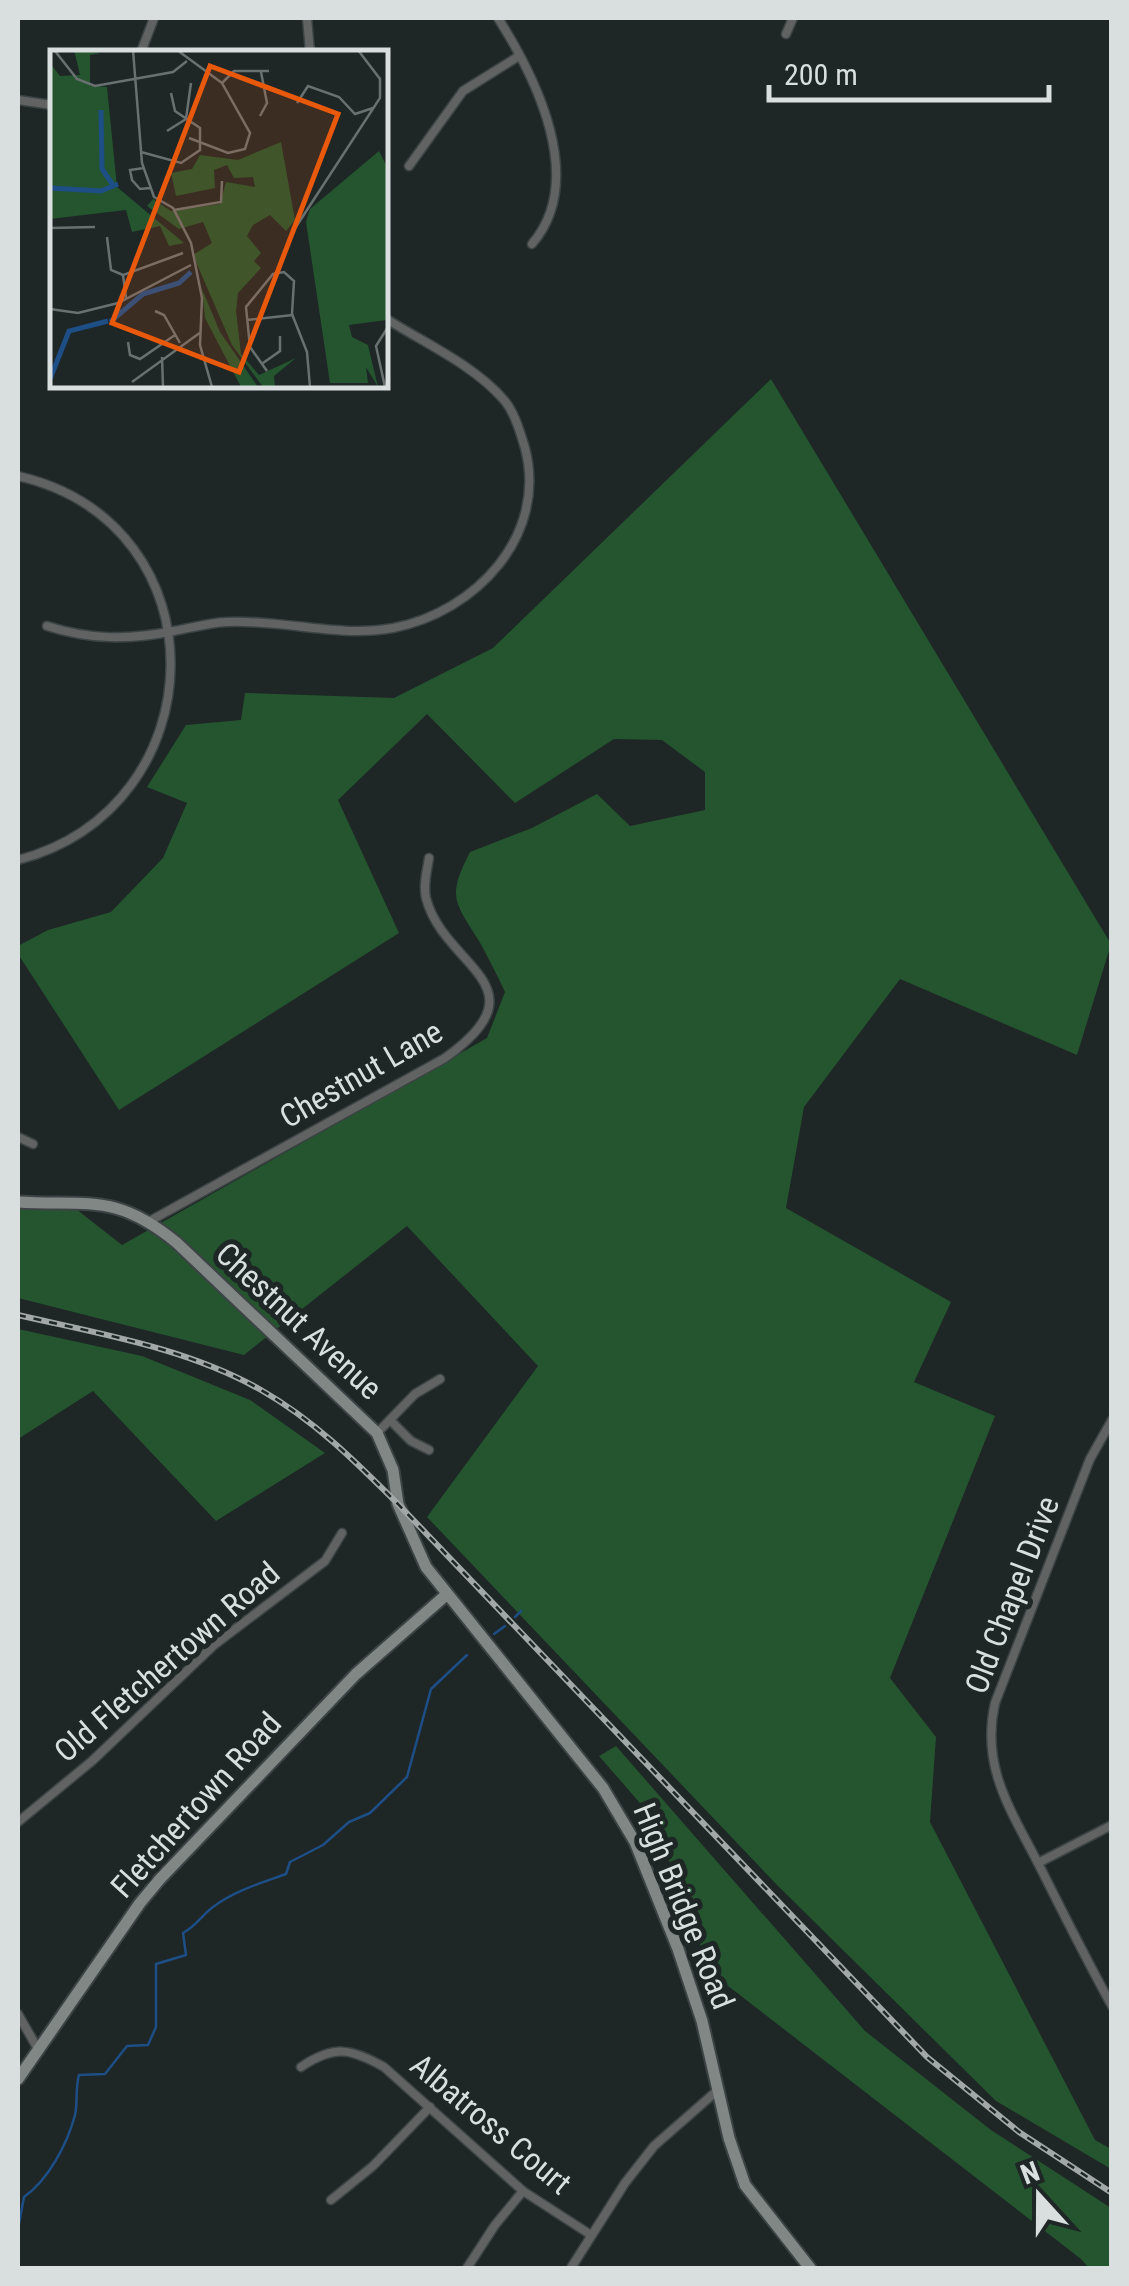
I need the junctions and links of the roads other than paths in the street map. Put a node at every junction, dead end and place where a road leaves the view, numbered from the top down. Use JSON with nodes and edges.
{"nodes":[{"id":1,"x":154,"y":18,"type":"edge"},
{"id":2,"x":307,"y":18,"type":"edge"},
{"id":3,"x":498,"y":18,"type":"edge"},
{"id":4,"x":793,"y":18,"type":"edge"},
{"id":5,"x":786,"y":34,"type":"dead end"},
{"id":6,"x":143,"y":50,"type":"edge"},
{"id":7,"x":310,"y":50,"type":"edge"},
{"id":8,"x":519,"y":56,"type":"junction"},
{"id":9,"x":18,"y":100,"type":"edge"},
{"id":10,"x":50,"y":104,"type":"edge"},
{"id":11,"x":409,"y":166,"type":"dead end"},
{"id":12,"x":532,"y":244,"type":"dead end"},
{"id":13,"x":388,"y":320,"type":"edge"},
{"id":14,"x":18,"y":476,"type":"edge"},
{"id":15,"x":46,"y":626,"type":"dead end"},
{"id":16,"x":171,"y":632,"type":"junction"},
{"id":17,"x":428,"y":858,"type":"dead end"},
{"id":18,"x":18,"y":860,"type":"edge"},
{"id":19,"x":18,"y":1137,"type":"edge"},
{"id":20,"x":33,"y":1144,"type":"dead end"},
{"id":21,"x":18,"y":1202,"type":"edge"},
{"id":22,"x":148,"y":1222,"type":"junction"},
{"id":23,"x":440,"y":1378,"type":"dead end"},
{"id":24,"x":390,"y":1420,"type":"junction"},
{"id":25,"x":1112,"y":1420,"type":"edge"},
{"id":26,"x":377,"y":1434,"type":"junction"},
{"id":27,"x":429,"y":1450,"type":"dead end"},
{"id":28,"x":342,"y":1534,"type":"dead end"},
{"id":29,"x":446,"y":1595,"type":"junction"},
{"id":30,"x":18,"y":1822,"type":"edge"},
{"id":31,"x":1112,"y":1825,"type":"edge"},
{"id":32,"x":1038,"y":1863,"type":"junction"},
{"id":33,"x":1112,"y":2006,"type":"edge"},
{"id":34,"x":18,"y":2014,"type":"edge"},
{"id":35,"x":40,"y":2051,"type":"junction"},
{"id":36,"x":302,"y":2068,"type":"dead end"},
{"id":37,"x":18,"y":2079,"type":"edge"},
{"id":38,"x":718,"y":2089,"type":"junction"},
{"id":39,"x":430,"y":2107,"type":"junction"},
{"id":40,"x":523,"y":2192,"type":"junction"},
{"id":41,"x":332,"y":2200,"type":"dead end"},
{"id":42,"x":591,"y":2235,"type":"junction"},
{"id":43,"x":468,"y":2268,"type":"edge"},
{"id":44,"x":571,"y":2268,"type":"edge"},
{"id":45,"x":810,"y":2268,"type":"edge"}],
"edges":[{"from":1,"to":6,"type":"street"},
{"from":2,"to":7,"type":"street"},
{"from":3,"to":8,"type":"street"},
{"from":4,"to":5,"type":"street"},
{"from":8,"to":11,"type":"street"},
{"from":8,"to":12,"type":"street"},
{"from":9,"to":10,"type":"street"},
{"from":13,"to":16,"type":"street"},
{"from":14,"to":16,"type":"street"},
{"from":15,"to":16,"type":"street"},
{"from":16,"to":18,"type":"street"},
{"from":17,"to":22,"type":"street","name":"Chestnut Lane"},
{"from":19,"to":20,"type":"street"},
{"from":21,"to":22,"type":"street","name":"Chestnut Avenue"},
{"from":22,"to":26,"type":"street","name":"Chestnut Avenue"},
{"from":23,"to":24,"type":"street"},
{"from":24,"to":26,"type":"street"},
{"from":24,"to":27,"type":"street"},
{"from":25,"to":32,"type":"street","name":"Old Chapel Drive"},
{"from":26,"to":29,"type":"street","name":"Chestnut Avenue"},
{"from":28,"to":30,"type":"street","name":"Old Fletchertown Road"},
{"from":29,"to":35,"type":"street","name":"Fletchertown Road"},
{"from":29,"to":38,"type":"street","name":"High Bridge Road"},
{"from":31,"to":32,"type":"street"},
{"from":32,"to":33,"type":"street","name":"Old Chapel Drive"},
{"from":34,"to":35,"type":"street"},
{"from":35,"to":37,"type":"street","name":"Fletchertown Road"},
{"from":36,"to":39,"type":"street","name":"Albatross Court"},
{"from":38,"to":42,"type":"street"},
{"from":38,"to":45,"type":"street","name":"High Bridge Road"},
{"from":39,"to":40,"type":"street","name":"Albatross Court"},
{"from":39,"to":41,"type":"street"},
{"from":40,"to":42,"type":"street","name":"Albatross Court"},
{"from":40,"to":43,"type":"street"},
{"from":42,"to":44,"type":"street"}]}
